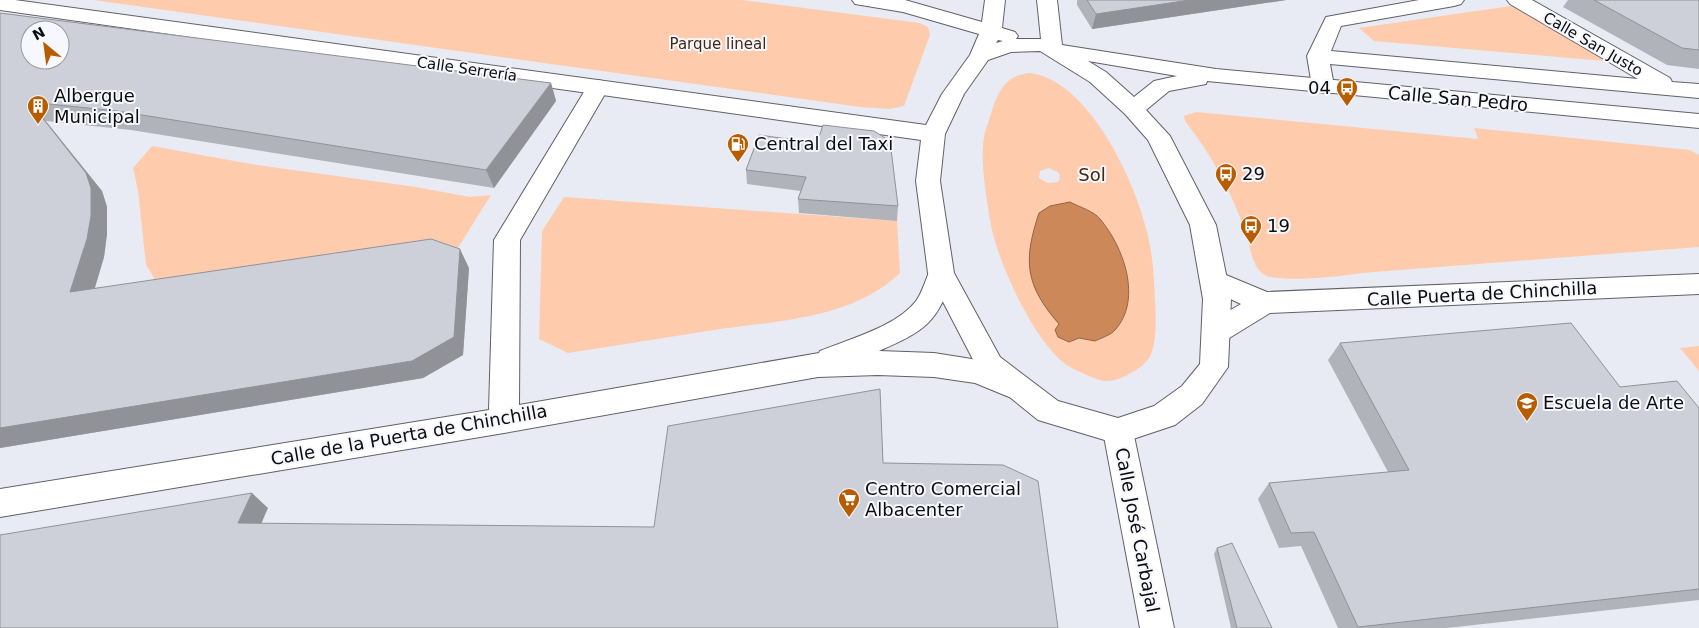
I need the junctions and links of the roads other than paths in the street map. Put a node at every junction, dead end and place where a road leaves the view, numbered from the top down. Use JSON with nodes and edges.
{"nodes":[{"id":1,"x":862,"y":0,"type":"edge"},
{"id":2,"x":994,"y":0,"type":"edge"},
{"id":3,"x":1047,"y":0,"type":"edge"},
{"id":4,"x":1454,"y":0,"type":"edge"},
{"id":5,"x":1517,"y":0,"type":"edge"},
{"id":6,"x":0,"y":4,"type":"edge"},
{"id":7,"x":991,"y":31,"type":"junction"},
{"id":8,"x":1050,"y":48,"type":"junction"},
{"id":9,"x":980,"y":55,"type":"junction"},
{"id":10,"x":1318,"y":56,"type":"junction"},
{"id":11,"x":1216,"y":76,"type":"junction"},
{"id":12,"x":1323,"y":86,"type":"junction"},
{"id":13,"x":598,"y":87,"type":"junction"},
{"id":14,"x":1670,"y":88,"type":"junction"},
{"id":15,"x":1699,"y":90,"type":"edge"},
{"id":16,"x":1133,"y":109,"type":"junction"},
{"id":17,"x":1699,"y":121,"type":"edge"},
{"id":18,"x":933,"y":134,"type":"junction"},
{"id":19,"x":941,"y":273,"type":"junction"},
{"id":20,"x":1214,"y":280,"type":"junction"},
{"id":21,"x":1699,"y":284,"type":"edge"},
{"id":22,"x":1265,"y":303,"type":"junction"},
{"id":23,"x":1216,"y":332,"type":"junction"},
{"id":24,"x":818,"y":365,"type":"junction"},
{"id":25,"x":1022,"y":390,"type":"junction"},
{"id":26,"x":504,"y":420,"type":"junction"},
{"id":27,"x":1118,"y":431,"type":"junction"},
{"id":28,"x":0,"y":504,"type":"edge"},
{"id":29,"x":1157,"y":628,"type":"edge"}],
"edges":[{"from":1,"to":7,"type":"main road"},
{"from":2,"to":7,"type":"main road"},
{"from":3,"to":8,"type":"main road"},
{"from":4,"to":10,"type":"main road"},
{"from":5,"to":14,"type":"main road","name":"Calle San Justo"},
{"from":6,"to":13,"type":"main road","name":"Calle Serrería"},
{"from":7,"to":8,"type":"main road"},
{"from":7,"to":9,"type":"main road"},
{"from":8,"to":9,"type":"main road"},
{"from":8,"to":11,"type":"main road","name":"Calle San Pedro"},
{"from":8,"to":16,"type":"main road"},
{"from":9,"to":18,"type":"main road"},
{"from":10,"to":12,"type":"main road"},
{"from":10,"to":14,"type":"main road","name":"Calle San Pedro"},
{"from":11,"to":12,"type":"main road","name":"Calle San Pedro"},
{"from":11,"to":16,"type":"main road","name":"Calle San Pedro"},
{"from":12,"to":17,"type":"main road","name":"Calle San Pedro"},
{"from":13,"to":18,"type":"main road","name":"Calle Serrería"},
{"from":13,"to":26,"type":"main road"},
{"from":14,"to":15,"type":"main road","name":"Calle San Pedro"},
{"from":16,"to":20,"type":"main road"},
{"from":18,"to":19,"type":"main road"},
{"from":19,"to":24,"type":"main road","name":"Calle de la Puerta de Chinchilla"},
{"from":19,"to":25,"type":"main road"},
{"from":20,"to":22,"type":"main road"},
{"from":20,"to":23,"type":"main road"},
{"from":21,"to":22,"type":"main road","name":"Calle Puerta de Chinchilla"},
{"from":22,"to":23,"type":"main road"},
{"from":23,"to":27,"type":"main road"},
{"from":24,"to":25,"type":"main road","name":"Calle de la Puerta de Chinchilla"},
{"from":24,"to":26,"type":"main road","name":"Calle de la Puerta de Chinchilla"},
{"from":25,"to":27,"type":"main road"},
{"from":26,"to":28,"type":"main road","name":"Calle de la Puerta de Chinchilla"},
{"from":27,"to":29,"type":"main road","name":"Calle José Carbajal"}]}
